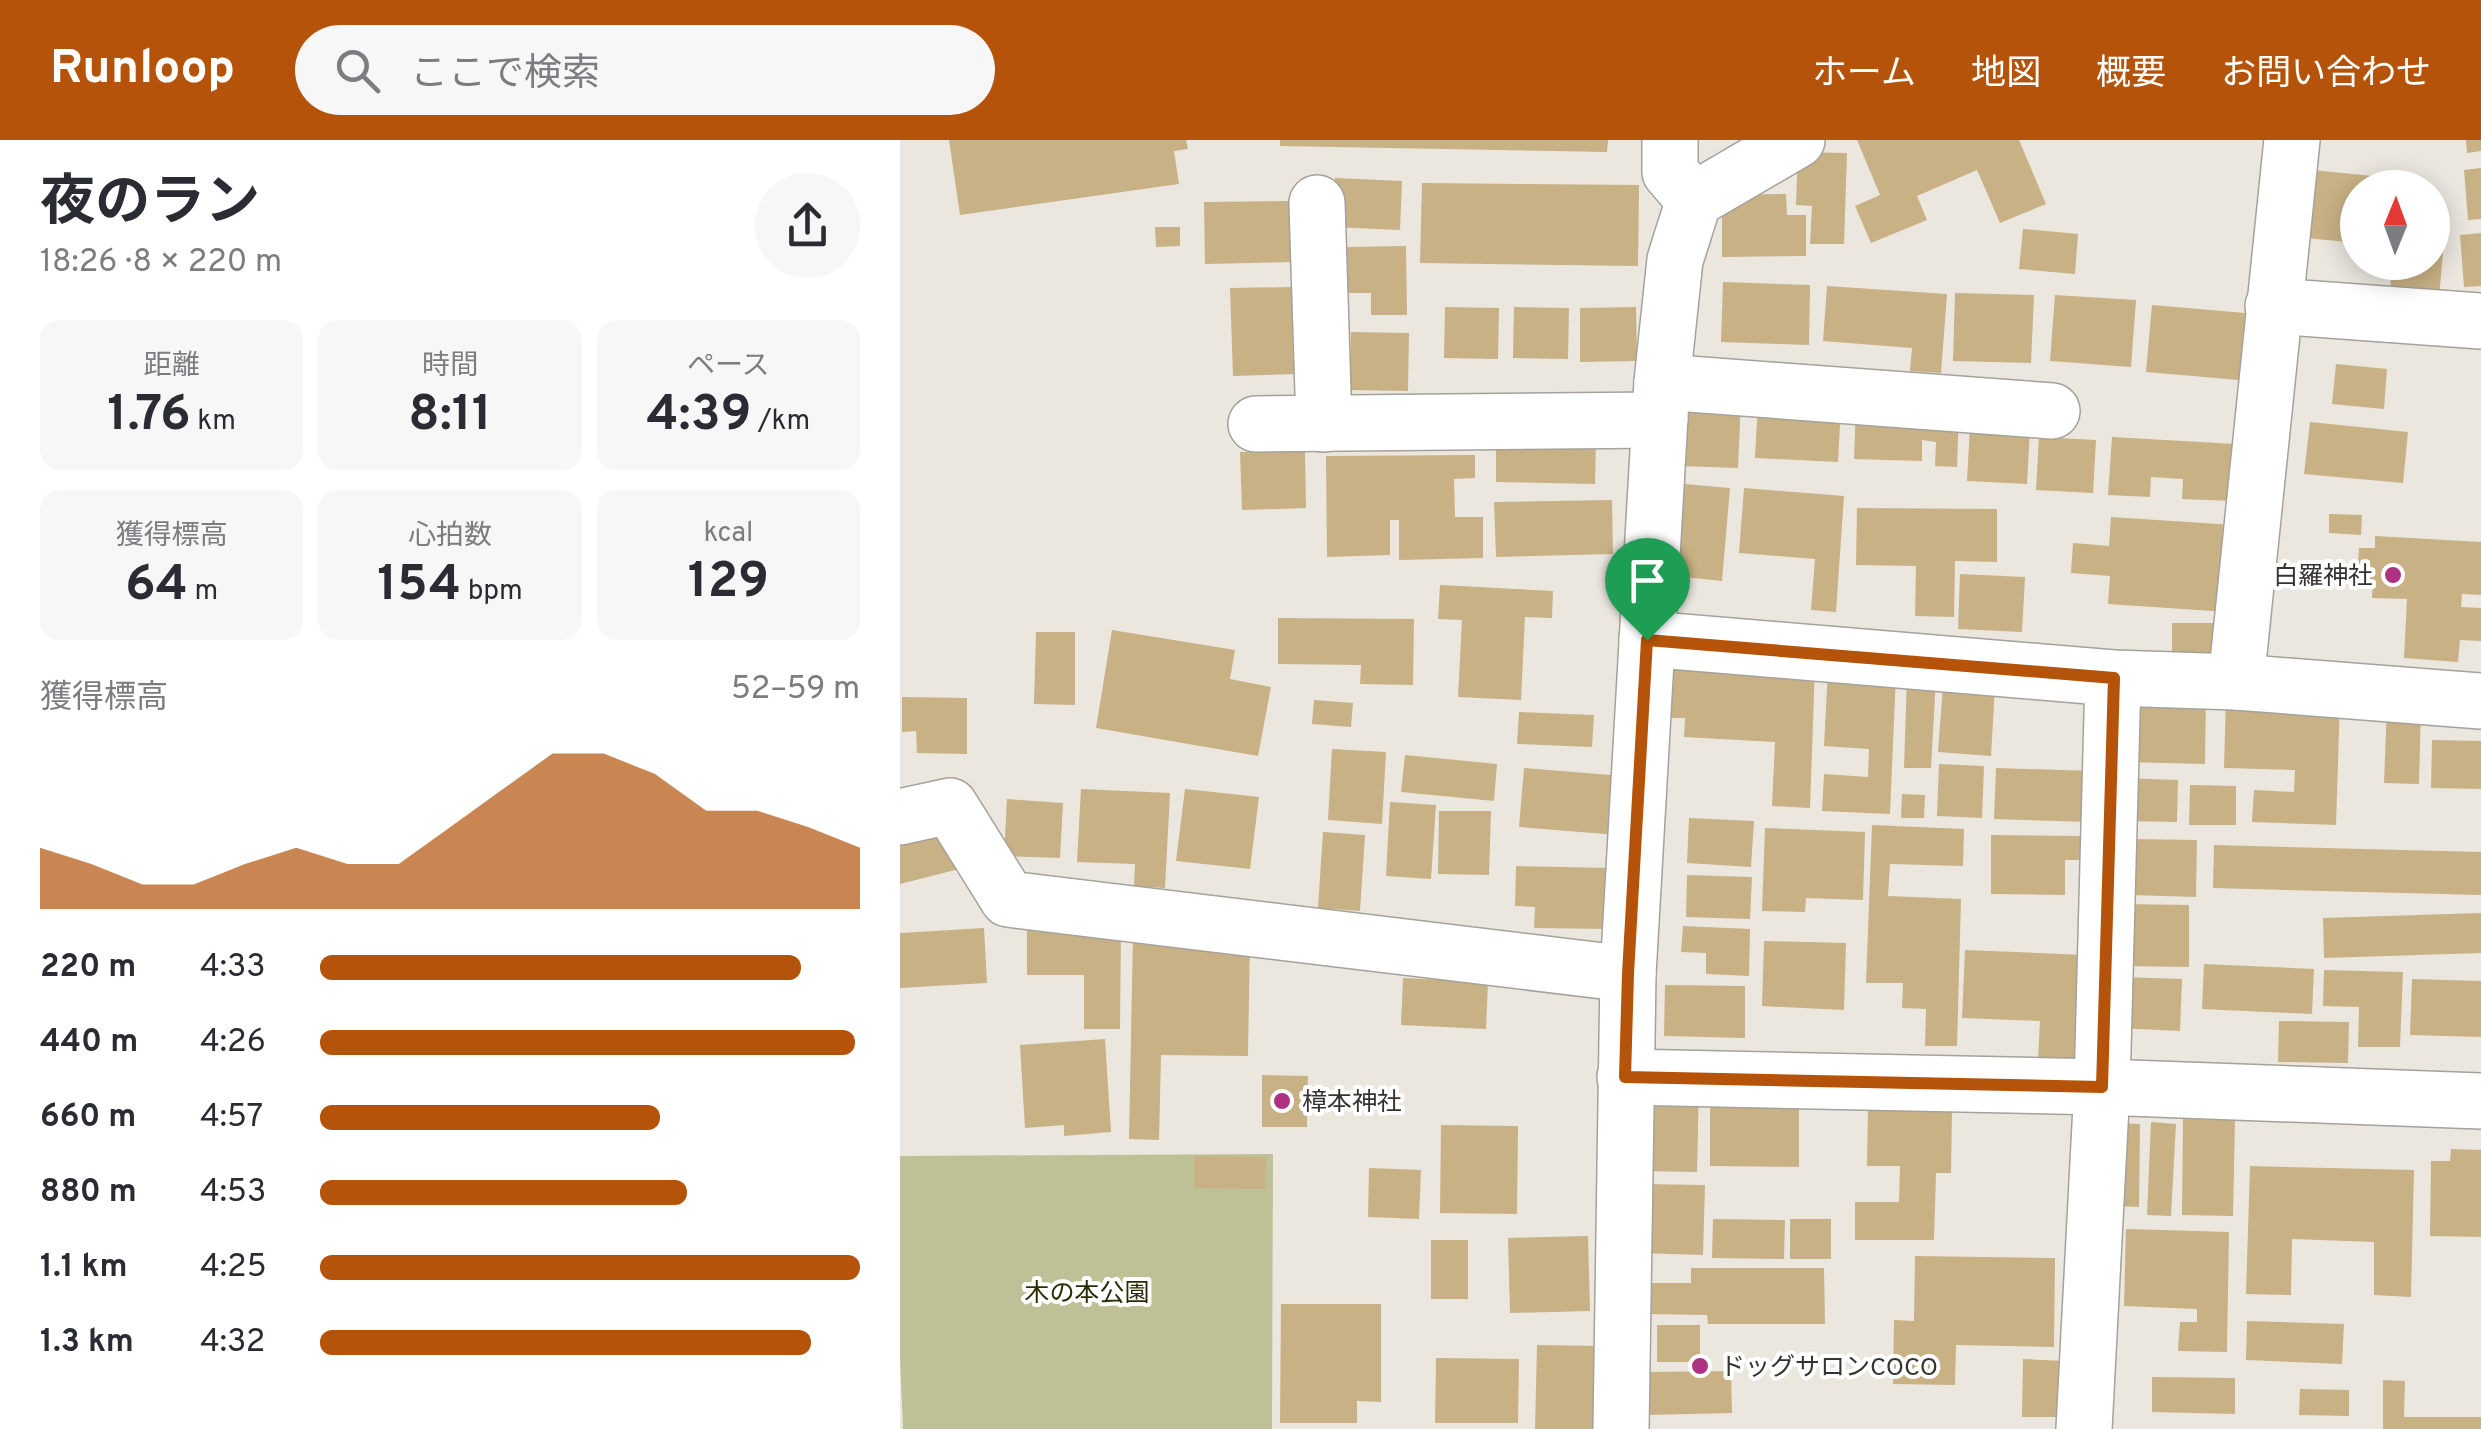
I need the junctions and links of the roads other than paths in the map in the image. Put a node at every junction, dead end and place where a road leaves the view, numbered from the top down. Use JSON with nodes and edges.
{"nodes":[{"id":1,"x":1670,"y":140,"type":"edge"},
{"id":2,"x":1797,"y":140,"type":"edge"},
{"id":3,"x":2292,"y":140,"type":"edge"},
{"id":4,"x":1694,"y":200,"type":"junction"},
{"id":5,"x":1317,"y":204,"type":"dead end"},
{"id":6,"x":2274,"y":306,"type":"junction"},
{"id":7,"x":2481,"y":322,"type":"edge"},
{"id":8,"x":1661,"y":401,"type":"junction"},
{"id":9,"x":2052,"y":411,"type":"dead end"},
{"id":10,"x":1256,"y":424,"type":"dead end"},
{"id":11,"x":1324,"y":424,"type":"junction"},
{"id":12,"x":1647,"y":640,"type":"junction"},
{"id":13,"x":2114,"y":678,"type":"junction"},
{"id":14,"x":2236,"y":682,"type":"junction"},
{"id":15,"x":2481,"y":701,"type":"edge"},
{"id":16,"x":900,"y":817,"type":"edge"},
{"id":17,"x":1628,"y":974,"type":"junction"},
{"id":18,"x":1625,"y":1077,"type":"junction"},
{"id":19,"x":2102,"y":1087,"type":"junction"},
{"id":20,"x":2481,"y":1102,"type":"edge"},
{"id":21,"x":1621,"y":1429,"type":"edge"},
{"id":22,"x":2084,"y":1429,"type":"edge"}],
"edges":[{"from":1,"to":4,"type":"street"},
{"from":2,"to":4,"type":"street"},
{"from":3,"to":6,"type":"street"},
{"from":4,"to":8,"type":"street"},
{"from":5,"to":11,"type":"street"},
{"from":6,"to":7,"type":"street"},
{"from":6,"to":14,"type":"street"},
{"from":8,"to":9,"type":"street"},
{"from":8,"to":11,"type":"street"},
{"from":8,"to":12,"type":"street"},
{"from":10,"to":11,"type":"street"},
{"from":12,"to":13,"type":"street"},
{"from":12,"to":17,"type":"street"},
{"from":13,"to":14,"type":"street"},
{"from":13,"to":19,"type":"street"},
{"from":14,"to":15,"type":"street"},
{"from":16,"to":17,"type":"street"},
{"from":17,"to":18,"type":"street"},
{"from":18,"to":19,"type":"street"},
{"from":18,"to":21,"type":"street"},
{"from":19,"to":20,"type":"street"},
{"from":19,"to":22,"type":"street"}]}
